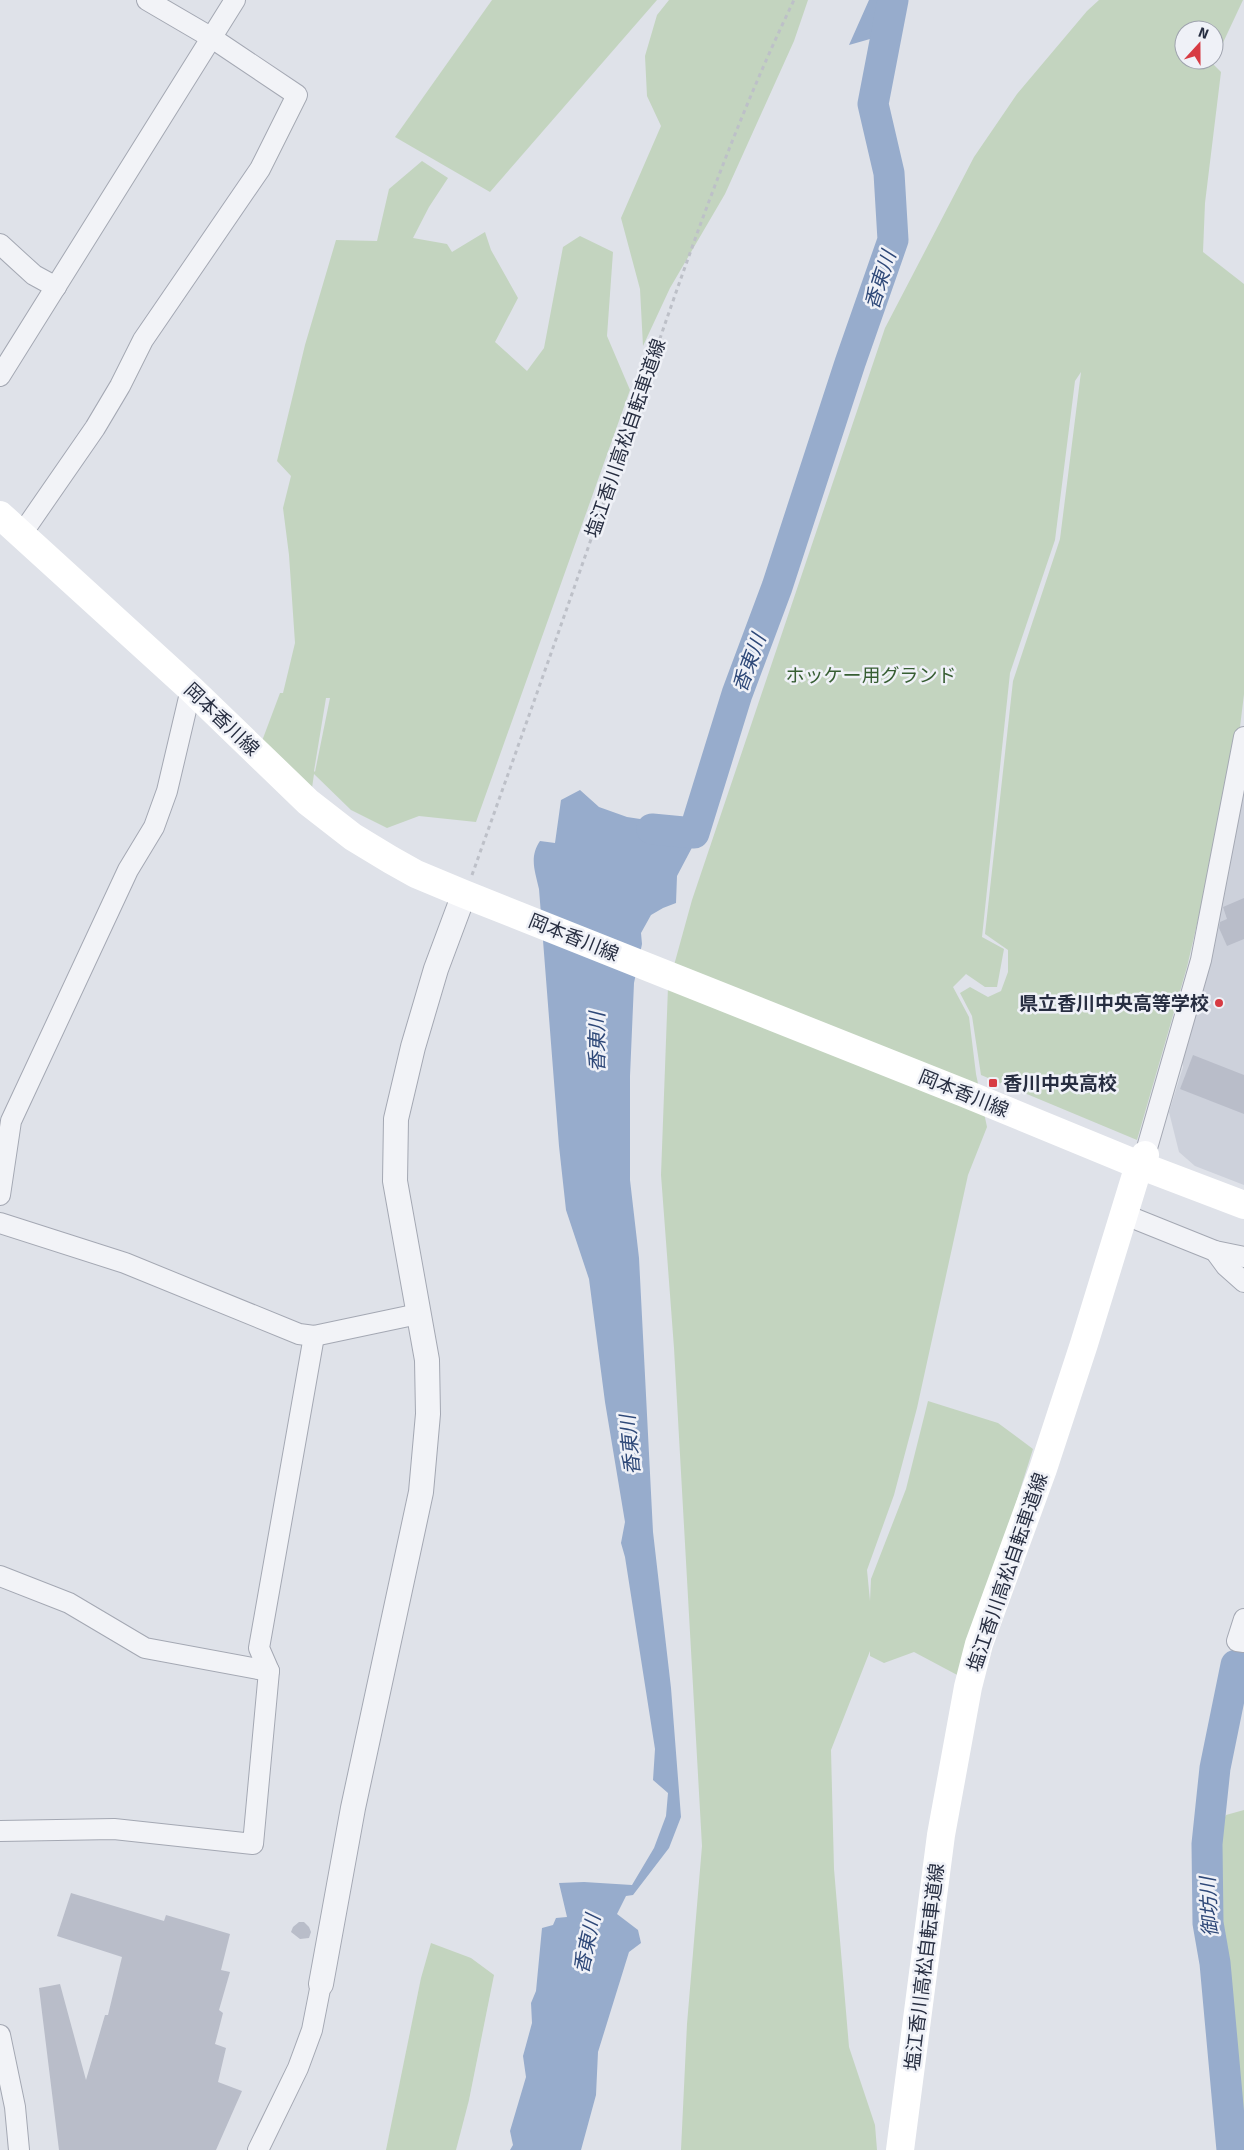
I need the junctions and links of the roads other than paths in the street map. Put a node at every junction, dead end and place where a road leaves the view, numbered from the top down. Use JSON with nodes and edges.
{"nodes":[{"id":1,"x":147,"y":0,"type":"edge"},
{"id":2,"x":235,"y":0,"type":"edge"},
{"id":3,"x":212,"y":38,"type":"junction"},
{"id":4,"x":0,"y":244,"type":"edge"},
{"id":5,"x":56,"y":287,"type":"junction"},
{"id":6,"x":0,"y":376,"type":"edge"},
{"id":7,"x":0,"y":515,"type":"edge"},
{"id":8,"x":21,"y":535,"type":"junction"},
{"id":9,"x":191,"y":689,"type":"junction"},
{"id":10,"x":1244,"y":737,"type":"edge"},
{"id":11,"x":467,"y":888,"type":"junction"},
{"id":12,"x":1142,"y":1160,"type":"junction"},
{"id":13,"x":0,"y":1195,"type":"edge"},
{"id":14,"x":1244,"y":1205,"type":"edge"},
{"id":15,"x":1123,"y":1214,"type":"junction"},
{"id":16,"x":0,"y":1224,"type":"edge"},
{"id":17,"x":1215,"y":1251,"type":"junction"},
{"id":18,"x":1244,"y":1257,"type":"edge"},
{"id":19,"x":1244,"y":1282,"type":"edge"},
{"id":20,"x":418,"y":1314,"type":"junction"},
{"id":21,"x":314,"y":1336,"type":"junction"},
{"id":22,"x":0,"y":1576,"type":"edge"},
{"id":23,"x":1244,"y":1619,"type":"edge"},
{"id":24,"x":1244,"y":1642,"type":"edge"},
{"id":25,"x":269,"y":1671,"type":"junction"},
{"id":26,"x":0,"y":1831,"type":"edge"},
{"id":27,"x":321,"y":1984,"type":"joint"},
{"id":28,"x":0,"y":2035,"type":"edge"},
{"id":29,"x":19,"y":2150,"type":"edge"},
{"id":30,"x":258,"y":2150,"type":"edge"},
{"id":31,"x":900,"y":2150,"type":"edge"}],
"edges":[{"from":1,"to":3,"type":"street"},
{"from":2,"to":3,"type":"street"},
{"from":3,"to":5,"type":"street"},
{"from":3,"to":8,"type":"street"},
{"from":4,"to":5,"type":"street"},
{"from":5,"to":6,"type":"street"},
{"from":7,"to":8,"type":"main road","name":"岡本香川線"},
{"from":8,"to":9,"type":"main road","name":"岡本香川線"},
{"from":9,"to":11,"type":"main road","name":"岡本香川線"},
{"from":9,"to":13,"type":"street"},
{"from":10,"to":12,"type":"street"},
{"from":11,"to":12,"type":"main road","name":"岡本香川線"},
{"from":11,"to":20,"type":"street"},
{"from":12,"to":14,"type":"main road","name":"岡本香川線"},
{"from":12,"to":15,"type":"main road","name":"塩江香川高松自転車道線"},
{"from":15,"to":17,"type":"street"},
{"from":15,"to":31,"type":"main road","name":"塩江香川高松自転車道線"},
{"from":16,"to":21,"type":"street"},
{"from":17,"to":18,"type":"street"},
{"from":17,"to":19,"type":"street"},
{"from":20,"to":21,"type":"street"},
{"from":20,"to":27,"type":"street"},
{"from":21,"to":25,"type":"street"},
{"from":22,"to":25,"type":"street"},
{"from":23,"to":24,"type":"street"},
{"from":25,"to":26,"type":"street"},
{"from":27,"to":30,"type":"street"},
{"from":28,"to":29,"type":"street"}]}
